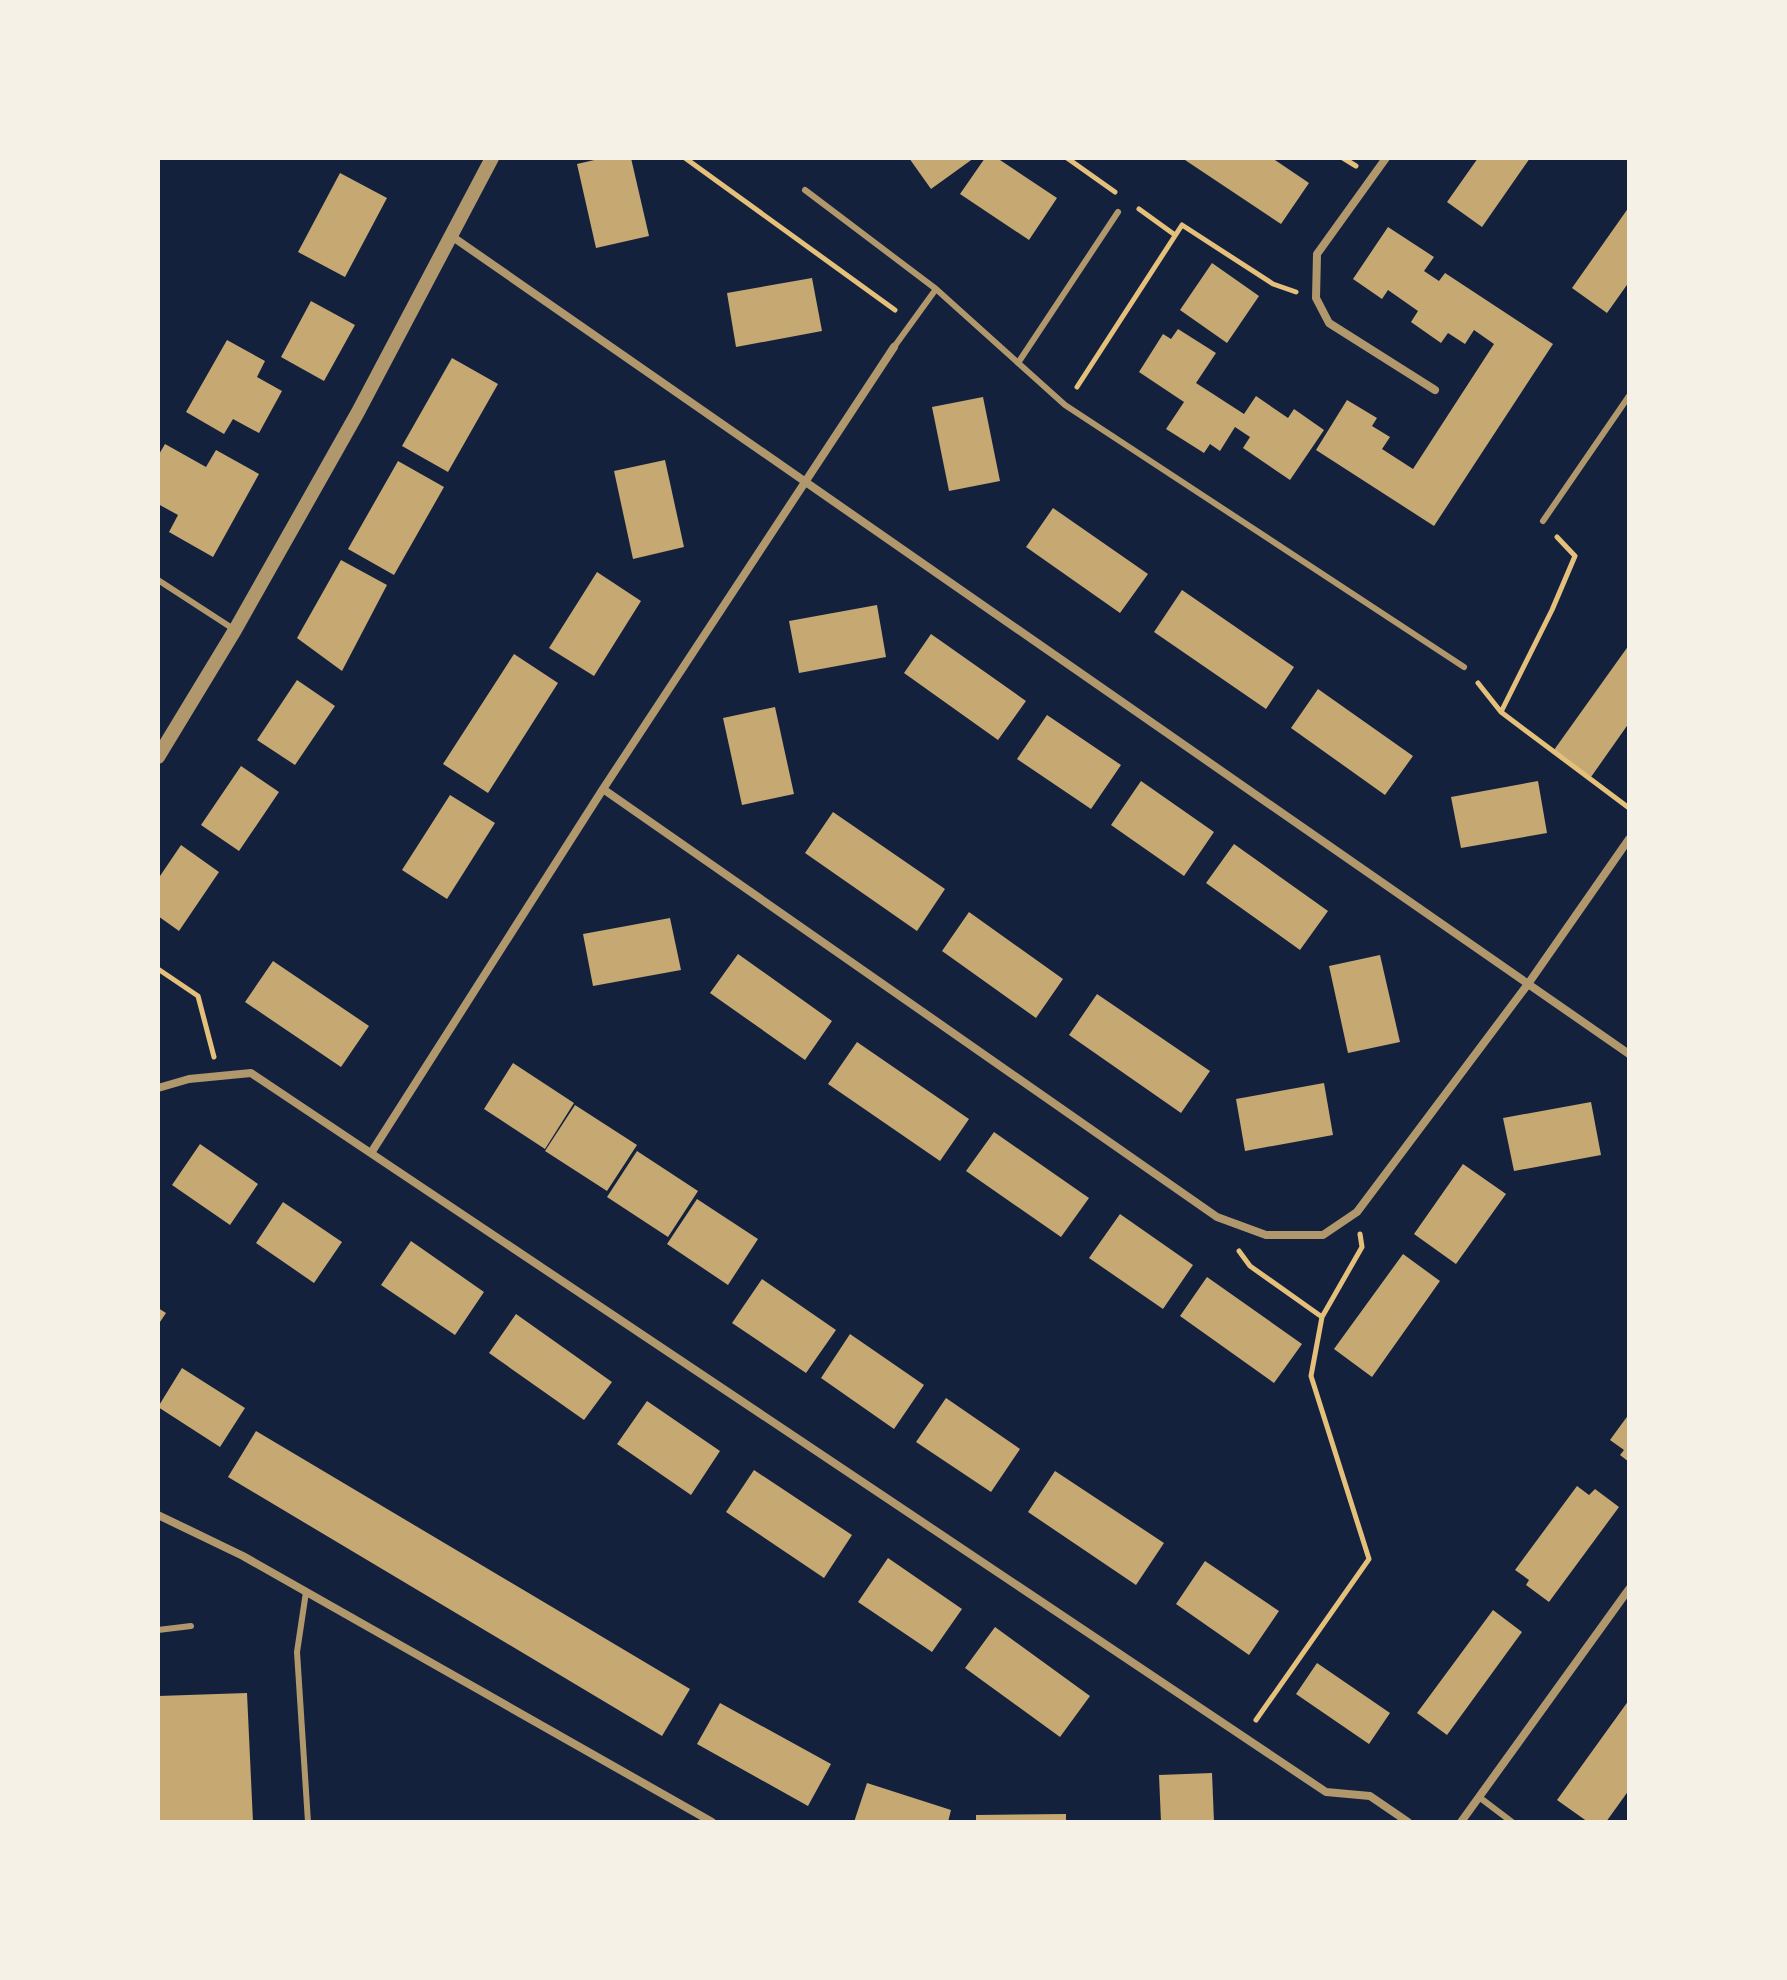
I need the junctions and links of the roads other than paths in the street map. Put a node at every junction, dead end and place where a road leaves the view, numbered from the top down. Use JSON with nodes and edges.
{"nodes":[{"id":1,"x":492,"y":158,"type":"edge"},
{"id":2,"x":1386,"y":158,"type":"edge"},
{"id":3,"x":805,"y":190,"type":"dead end"},
{"id":4,"x":1118,"y":212,"type":"dead end"},
{"id":5,"x":450,"y":235,"type":"junction"},
{"id":6,"x":936,"y":289,"type":"junction"},
{"id":7,"x":894,"y":347,"type":"joint"},
{"id":8,"x":1018,"y":363,"type":"junction"},
{"id":9,"x":1435,"y":390,"type":"dead end"},
{"id":10,"x":1629,"y":396,"type":"edge"},
{"id":11,"x":804,"y":481,"type":"junction"},
{"id":12,"x":1543,"y":521,"type":"road end"},
{"id":13,"x":158,"y":580,"type":"edge"},
{"id":14,"x":235,"y":630,"type":"junction"},
{"id":15,"x":1464,"y":667,"type":"road end"},
{"id":16,"x":158,"y":757,"type":"edge"},
{"id":17,"x":603,"y":789,"type":"junction"},
{"id":18,"x":1629,"y":839,"type":"edge"},
{"id":19,"x":1528,"y":984,"type":"junction"},
{"id":20,"x":1629,"y":1054,"type":"edge"},
{"id":21,"x":158,"y":1088,"type":"edge"},
{"id":22,"x":371,"y":1153,"type":"junction"},
{"id":23,"x":158,"y":1515,"type":"edge"},
{"id":24,"x":1629,"y":1589,"type":"edge"},
{"id":25,"x":306,"y":1592,"type":"junction"},
{"id":26,"x":191,"y":1626,"type":"dead end"},
{"id":27,"x":158,"y":1630,"type":"edge"},
{"id":28,"x":1479,"y":1797,"type":"junction"},
{"id":29,"x":308,"y":1822,"type":"edge"},
{"id":30,"x":712,"y":1822,"type":"edge"},
{"id":31,"x":1408,"y":1822,"type":"edge"},
{"id":32,"x":1461,"y":1822,"type":"edge"},
{"id":33,"x":1512,"y":1822,"type":"edge"}],
"edges":[{"from":1,"to":5,"type":"street"},
{"from":2,"to":9,"type":"street"},
{"from":3,"to":6,"type":"lane"},
{"from":4,"to":8,"type":"lane"},
{"from":5,"to":11,"type":"street"},
{"from":5,"to":14,"type":"street"},
{"from":6,"to":7,"type":"lane"},
{"from":6,"to":8,"type":"lane"},
{"from":7,"to":11,"type":"street"},
{"from":8,"to":15,"type":"lane"},
{"from":10,"to":12,"type":"lane"},
{"from":11,"to":17,"type":"street"},
{"from":11,"to":19,"type":"street"},
{"from":13,"to":14,"type":"lane"},
{"from":14,"to":16,"type":"street"},
{"from":17,"to":19,"type":"street"},
{"from":17,"to":22,"type":"street"},
{"from":18,"to":19,"type":"street"},
{"from":19,"to":20,"type":"street"},
{"from":21,"to":22,"type":"street"},
{"from":22,"to":31,"type":"street"},
{"from":23,"to":25,"type":"street"},
{"from":24,"to":28,"type":"street"},
{"from":25,"to":29,"type":"lane"},
{"from":25,"to":30,"type":"street"},
{"from":26,"to":27,"type":"lane"},
{"from":28,"to":32,"type":"street"},
{"from":28,"to":33,"type":"lane"}]}
